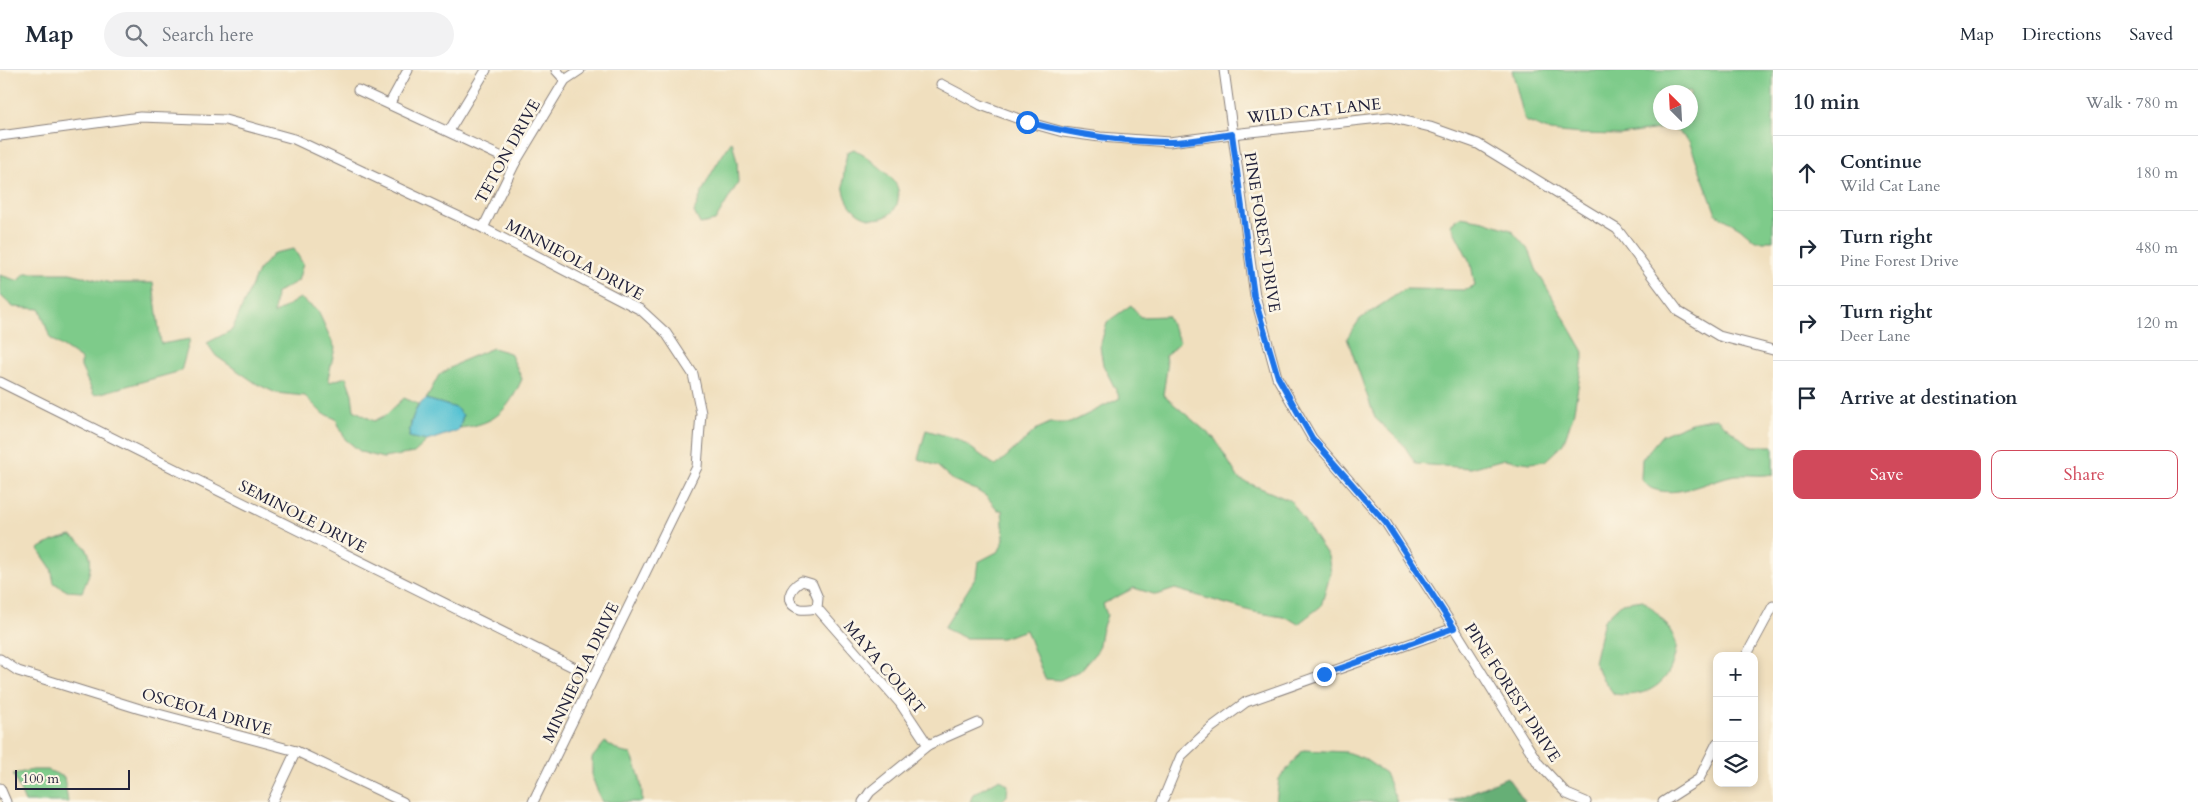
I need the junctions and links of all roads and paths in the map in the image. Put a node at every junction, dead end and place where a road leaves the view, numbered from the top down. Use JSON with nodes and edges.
{"nodes":[{"id":1,"x":408,"y":70,"type":"edge"},
{"id":2,"x":486,"y":70,"type":"edge"},
{"id":3,"x":556,"y":70,"type":"edge"},
{"id":4,"x":580,"y":70,"type":"edge"},
{"id":5,"x":1224,"y":70,"type":"edge"},
{"id":6,"x":565,"y":80,"type":"junction"},
{"id":7,"x":941,"y":84,"type":"dead end"},
{"id":8,"x":358,"y":90,"type":"dead end"},
{"id":9,"x":390,"y":103,"type":"junction"},
{"id":10,"x":449,"y":131,"type":"junction"},
{"id":11,"x":1232,"y":134,"type":"junction"},
{"id":12,"x":0,"y":136,"type":"edge"},
{"id":13,"x":515,"y":162,"type":"junction"},
{"id":14,"x":483,"y":228,"type":"junction"},
{"id":15,"x":1773,"y":350,"type":"edge"},
{"id":16,"x":0,"y":382,"type":"edge"},
{"id":17,"x":1773,"y":606,"type":"edge"},
{"id":18,"x":817,"y":608,"type":"dead end"},
{"id":19,"x":1454,"y":628,"type":"junction"},
{"id":20,"x":1748,"y":652,"type":"edge"},
{"id":21,"x":0,"y":659,"type":"edge"},
{"id":22,"x":593,"y":677,"type":"junction"},
{"id":23,"x":978,"y":723,"type":"dead end"},
{"id":24,"x":928,"y":746,"type":"junction"},
{"id":25,"x":1713,"y":751,"type":"edge"},
{"id":26,"x":296,"y":752,"type":"junction"},
{"id":27,"x":0,"y":788,"type":"edge"},
{"id":28,"x":6,"y":802,"type":"edge"},
{"id":29,"x":272,"y":802,"type":"edge"},
{"id":30,"x":403,"y":802,"type":"edge"},
{"id":31,"x":533,"y":802,"type":"edge"},
{"id":32,"x":863,"y":802,"type":"edge"},
{"id":33,"x":1162,"y":802,"type":"edge"},
{"id":34,"x":1586,"y":802,"type":"edge"},
{"id":35,"x":1663,"y":802,"type":"edge"}],
"edges":[{"from":1,"to":9,"type":"street"},
{"from":2,"to":10,"type":"street"},
{"from":3,"to":6,"type":"street"},
{"from":4,"to":6,"type":"street","name":"TETON DRIVE"},
{"from":5,"to":11,"type":"street","name":"PINE FOREST DRIVE"},
{"from":6,"to":13,"type":"street","name":"TETON DRIVE"},
{"from":7,"to":11,"type":"street","name":"WILD CAT LANE"},
{"from":8,"to":9,"type":"street"},
{"from":9,"to":10,"type":"street"},
{"from":10,"to":13,"type":"street"},
{"from":11,"to":15,"type":"street","name":"WILD CAT LANE"},
{"from":11,"to":19,"type":"street","name":"PINE FOREST DRIVE"},
{"from":12,"to":14,"type":"street","name":"MINNIEOLA DRIVE"},
{"from":13,"to":14,"type":"street","name":"TETON DRIVE"},
{"from":14,"to":22,"type":"street","name":"MINNIEOLA DRIVE"},
{"from":16,"to":22,"type":"street","name":"SEMINOLE DRIVE"},
{"from":17,"to":20,"type":"street"},
{"from":18,"to":24,"type":"street","name":"MAYA COURT"},
{"from":19,"to":33,"type":"street"},
{"from":19,"to":34,"type":"street","name":"PINE FOREST DRIVE"},
{"from":21,"to":26,"type":"street","name":"OSCEOLA DRIVE"},
{"from":22,"to":31,"type":"street","name":"MINNIEOLA DRIVE"},
{"from":23,"to":24,"type":"street"},
{"from":24,"to":32,"type":"street"},
{"from":25,"to":35,"type":"street"},
{"from":26,"to":29,"type":"street"},
{"from":26,"to":30,"type":"street","name":"OSCEOLA DRIVE"},
{"from":27,"to":28,"type":"street"}]}
